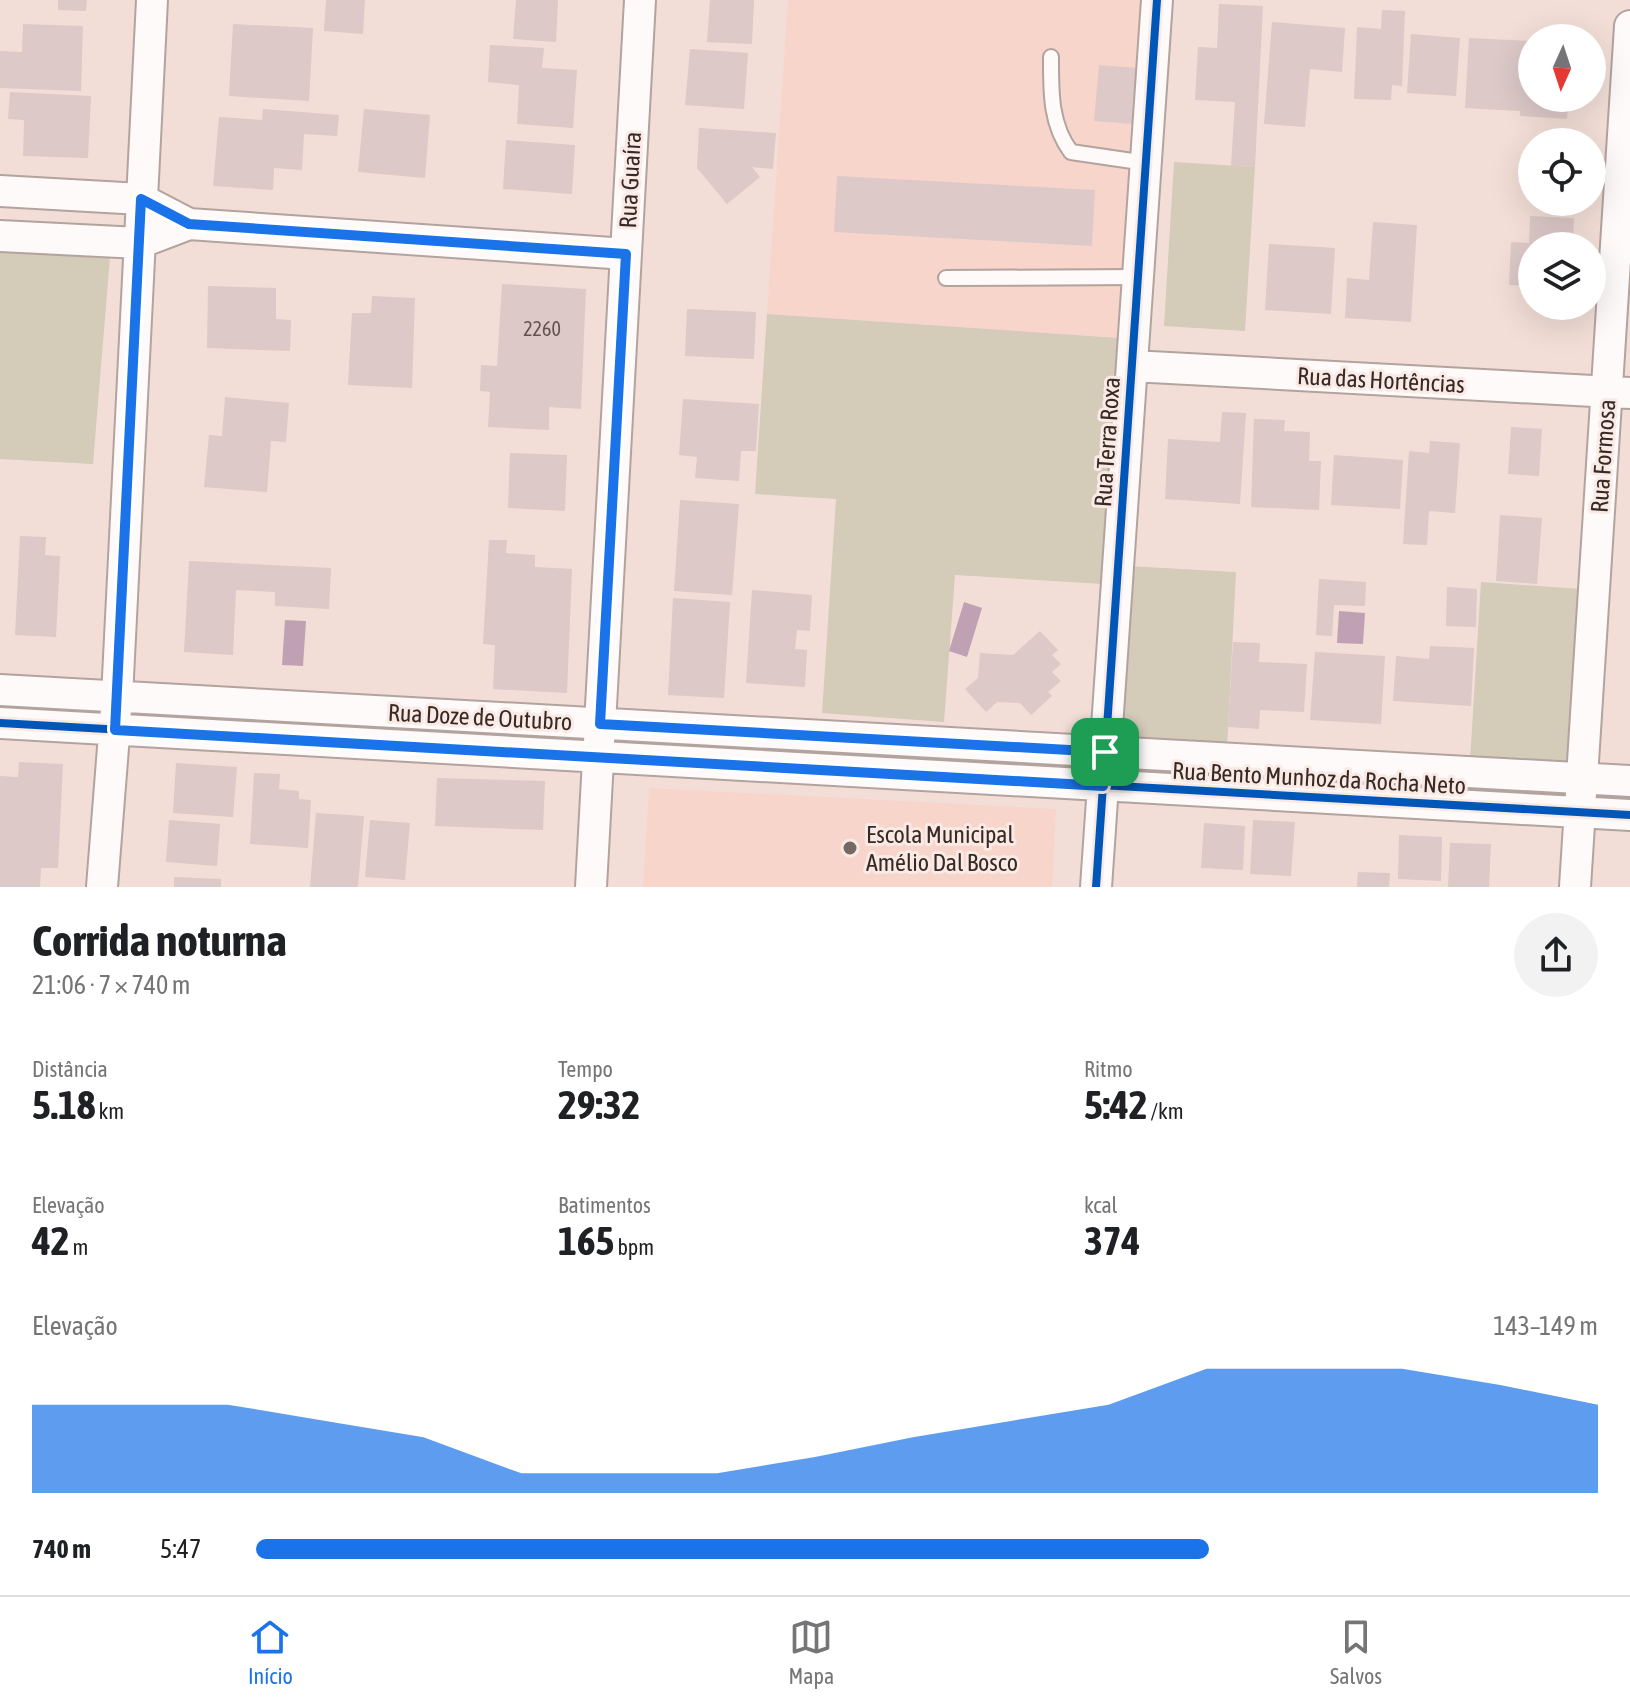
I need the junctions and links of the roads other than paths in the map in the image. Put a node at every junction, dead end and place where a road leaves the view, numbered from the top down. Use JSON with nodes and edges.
{"nodes":[{"id":1,"x":152,"y":0,"type":"edge"},
{"id":2,"x":640,"y":0,"type":"edge"},
{"id":3,"x":1157,"y":0,"type":"edge"},
{"id":4,"x":1630,"y":26,"type":"edge"},
{"id":5,"x":1051,"y":57,"type":"dead end"},
{"id":6,"x":1146,"y":163,"type":"junction"},
{"id":7,"x":0,"y":191,"type":"edge"},
{"id":8,"x":141,"y":199,"type":"junction"},
{"id":9,"x":189,"y":224,"type":"junction"},
{"id":10,"x":0,"y":236,"type":"edge"},
{"id":11,"x":139,"y":243,"type":"junction"},
{"id":12,"x":626,"y":254,"type":"junction"},
{"id":13,"x":1138,"y":277,"type":"junction"},
{"id":14,"x":946,"y":278,"type":"dead end"},
{"id":15,"x":1132,"y":366,"type":"junction"},
{"id":16,"x":1618,"y":393,"type":"edge"},
{"id":17,"x":0,"y":690,"type":"edge"},
{"id":18,"x":117,"y":697,"type":"junction"},
{"id":19,"x":0,"y":723,"type":"edge"},
{"id":20,"x":600,"y":724,"type":"junction"},
{"id":21,"x":115,"y":730,"type":"junction"},
{"id":22,"x":1105,"y":752,"type":"junction"},
{"id":23,"x":598,"y":757,"type":"junction"},
{"id":24,"x":1582,"y":779,"type":"junction"},
{"id":25,"x":1630,"y":781,"type":"edge"},
{"id":26,"x":1103,"y":786,"type":"junction"},
{"id":27,"x":1580,"y":813,"type":"junction"},
{"id":28,"x":1630,"y":815,"type":"edge"},
{"id":29,"x":102,"y":887,"type":"edge"},
{"id":30,"x":591,"y":887,"type":"edge"},
{"id":31,"x":1096,"y":887,"type":"edge"},
{"id":32,"x":1575,"y":887,"type":"edge"}],
"edges":[{"from":1,"to":8,"type":"street"},
{"from":2,"to":12,"type":"street","name":"Rua Guaíra"},
{"from":3,"to":6,"type":"street","name":"Rua Terra Roxa"},
{"from":4,"to":16,"type":"street","name":"Rua Formosa"},
{"from":5,"to":6,"type":"lane"},
{"from":6,"to":13,"type":"street","name":"Rua Terra Roxa"},
{"from":7,"to":8,"type":"street"},
{"from":8,"to":9,"type":"street"},
{"from":8,"to":11,"type":"street"},
{"from":9,"to":11,"type":"street"},
{"from":9,"to":12,"type":"street"},
{"from":10,"to":11,"type":"street"},
{"from":11,"to":18,"type":"street"},
{"from":12,"to":20,"type":"street","name":"Rua Guaíra"},
{"from":13,"to":14,"type":"lane"},
{"from":13,"to":15,"type":"street","name":"Rua Terra Roxa"},
{"from":15,"to":16,"type":"street","name":"Rua das Hortências"},
{"from":15,"to":22,"type":"street","name":"Rua Terra Roxa"},
{"from":16,"to":24,"type":"street","name":"Rua Formosa"},
{"from":17,"to":18,"type":"street","name":"Rua Doze de Outubro"},
{"from":18,"to":20,"type":"street","name":"Rua Doze de Outubro"},
{"from":18,"to":21,"type":"street"},
{"from":19,"to":21,"type":"street","name":"Rua Bento Munhoz da Rocha Neto"},
{"from":20,"to":22,"type":"street","name":"Rua Doze de Outubro"},
{"from":20,"to":23,"type":"street","name":"Rua Guaíra"},
{"from":21,"to":23,"type":"street","name":"Rua Bento Munhoz da Rocha Neto"},
{"from":21,"to":29,"type":"street"},
{"from":22,"to":24,"type":"street","name":"Rua Doze de Outubro"},
{"from":22,"to":26,"type":"street","name":"Rua Terra Roxa"},
{"from":23,"to":26,"type":"street","name":"Rua Bento Munhoz da Rocha Neto"},
{"from":23,"to":30,"type":"street","name":"Rua Guaíra"},
{"from":24,"to":25,"type":"street","name":"Rua Doze de Outubro"},
{"from":24,"to":27,"type":"street","name":"Rua Formosa"},
{"from":26,"to":27,"type":"street","name":"Rua Bento Munhoz da Rocha Neto"},
{"from":26,"to":31,"type":"street","name":"Rua Terra Roxa"},
{"from":27,"to":28,"type":"street","name":"Rua Bento Munhoz da Rocha Neto"},
{"from":27,"to":32,"type":"street","name":"Rua Formosa"}]}
